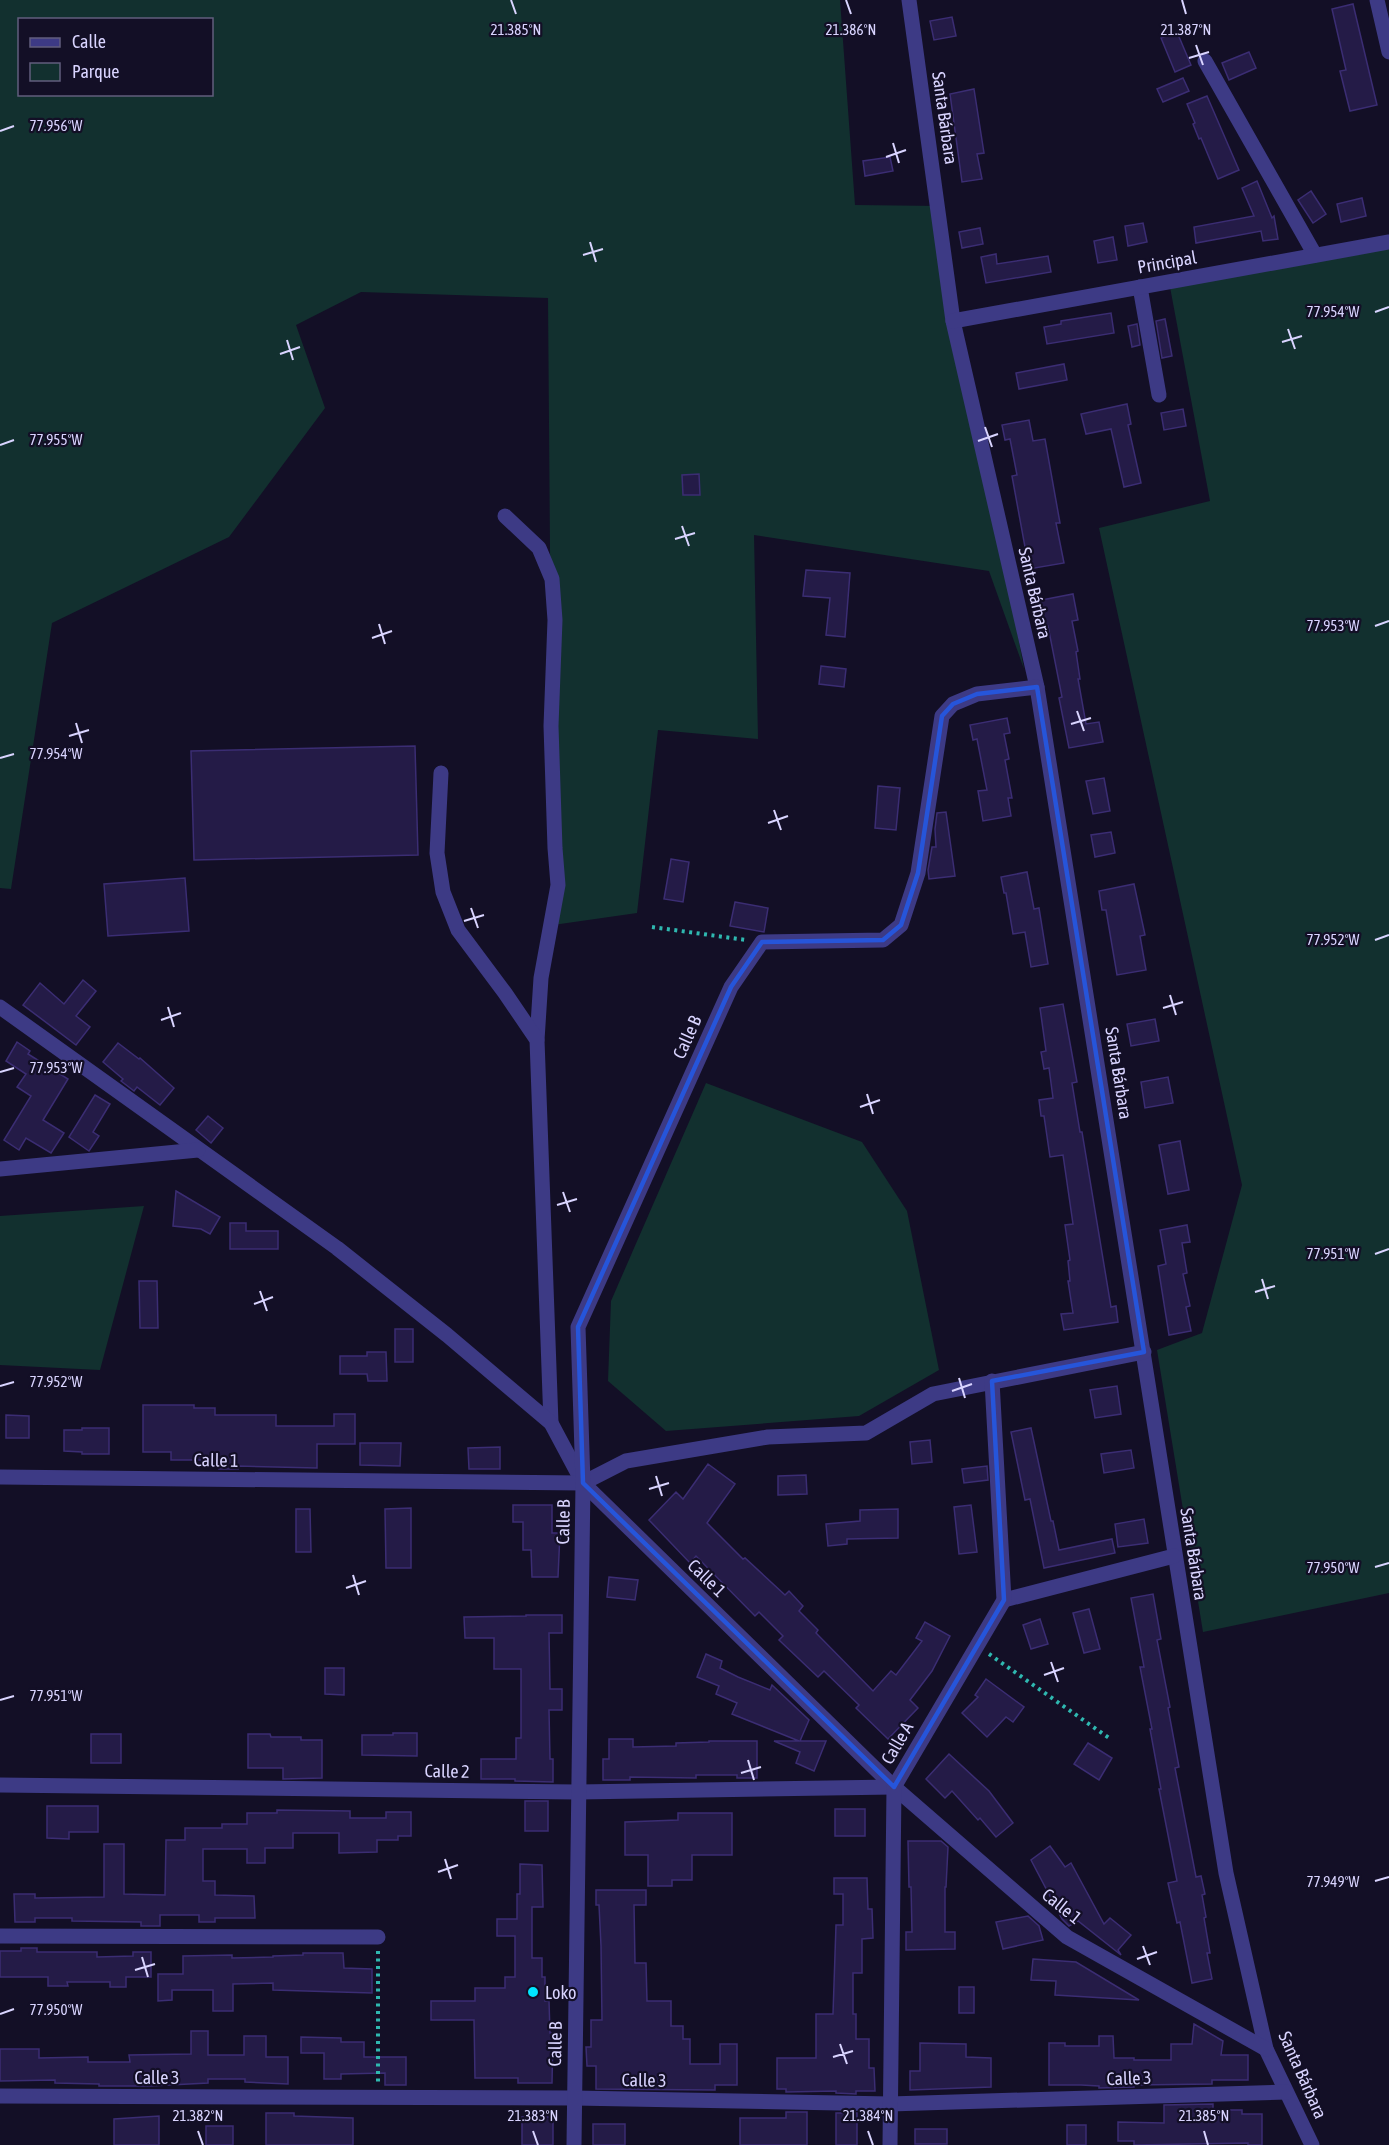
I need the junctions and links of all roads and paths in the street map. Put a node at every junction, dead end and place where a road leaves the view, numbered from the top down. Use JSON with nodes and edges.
{"nodes":[{"id":1,"x":909,"y":0,"type":"edge"},
{"id":2,"x":1377,"y":0,"type":"edge"},
{"id":3,"x":1389,"y":52,"type":"edge"},
{"id":4,"x":1205,"y":61,"type":"dead end"},
{"id":5,"x":1389,"y":242,"type":"edge"},
{"id":6,"x":1315,"y":255,"type":"junction"},
{"id":7,"x":1140,"y":287,"type":"junction"},
{"id":8,"x":953,"y":321,"type":"junction"},
{"id":9,"x":1160,"y":395,"type":"dead end"},
{"id":10,"x":505,"y":516,"type":"dead end"},
{"id":11,"x":1037,"y":687,"type":"junction"},
{"id":12,"x":441,"y":772,"type":"dead end"},
{"id":13,"x":652,"y":927,"type":"dead end"},
{"id":14,"x":762,"y":942,"type":"junction"},
{"id":15,"x":0,"y":1007,"type":"edge"},
{"id":16,"x":537,"y":1040,"type":"junction"},
{"id":17,"x":198,"y":1150,"type":"junction"},
{"id":18,"x":0,"y":1169,"type":"edge"},
{"id":19,"x":1144,"y":1352,"type":"junction"},
{"id":20,"x":992,"y":1381,"type":"junction"},
{"id":21,"x":551,"y":1423,"type":"junction"},
{"id":22,"x":0,"y":1477,"type":"edge"},
{"id":23,"x":583,"y":1483,"type":"junction"},
{"id":24,"x":1174,"y":1556,"type":"junction"},
{"id":25,"x":1004,"y":1600,"type":"junction"},
{"id":26,"x":976,"y":1644,"type":"junction"},
{"id":27,"x":1109,"y":1738,"type":"dead end"},
{"id":28,"x":0,"y":1785,"type":"edge"},
{"id":29,"x":894,"y":1787,"type":"junction"},
{"id":30,"x":578,"y":1792,"type":"junction"},
{"id":31,"x":0,"y":1936,"type":"edge"},
{"id":32,"x":378,"y":1937,"type":"joint"},
{"id":33,"x":1266,"y":2049,"type":"junction"},
{"id":34,"x":1286,"y":2092,"type":"junction"},
{"id":35,"x":0,"y":2096,"type":"edge"},
{"id":36,"x":379,"y":2097,"type":"junction"},
{"id":37,"x":574,"y":2098,"type":"junction"},
{"id":38,"x":890,"y":2104,"type":"junction"},
{"id":39,"x":574,"y":2145,"type":"edge"},
{"id":40,"x":890,"y":2145,"type":"edge"},
{"id":41,"x":1312,"y":2145,"type":"edge"}],
"edges":[{"from":1,"to":8,"type":"street","name":"Santa Bárbara"},
{"from":2,"to":3,"type":"street"},
{"from":4,"to":6,"type":"street"},
{"from":5,"to":6,"type":"street","name":"Principal"},
{"from":6,"to":7,"type":"street","name":"Principal"},
{"from":7,"to":8,"type":"street","name":"Principal"},
{"from":7,"to":9,"type":"street"},
{"from":8,"to":11,"type":"street","name":"Santa Bárbara"},
{"from":10,"to":16,"type":"street"},
{"from":11,"to":14,"type":"street"},
{"from":11,"to":19,"type":"street","name":"Santa Bárbara"},
{"from":12,"to":16,"type":"street"},
{"from":13,"to":14,"type":"path"},
{"from":14,"to":23,"type":"street","name":"Calle B"},
{"from":15,"to":17,"type":"street"},
{"from":16,"to":21,"type":"street"},
{"from":17,"to":18,"type":"street"},
{"from":17,"to":21,"type":"street"},
{"from":19,"to":20,"type":"street"},
{"from":19,"to":24,"type":"street","name":"Santa Bárbara"},
{"from":20,"to":23,"type":"street"},
{"from":20,"to":25,"type":"street"},
{"from":21,"to":23,"type":"street"},
{"from":22,"to":23,"type":"street","name":"Calle 1"},
{"from":23,"to":29,"type":"street","name":"Calle 1"},
{"from":23,"to":30,"type":"street","name":"Calle B"},
{"from":24,"to":25,"type":"street"},
{"from":24,"to":33,"type":"street","name":"Santa Bárbara"},
{"from":25,"to":26,"type":"street","name":"Calle A"},
{"from":26,"to":27,"type":"path"},
{"from":26,"to":29,"type":"street","name":"Calle A"},
{"from":28,"to":30,"type":"street","name":"Calle 2"},
{"from":29,"to":30,"type":"street","name":"Calle 2"},
{"from":29,"to":33,"type":"street","name":"Calle 1"},
{"from":29,"to":38,"type":"street","name":"Calle A"},
{"from":30,"to":37,"type":"street","name":"Calle B"},
{"from":31,"to":32,"type":"street"},
{"from":32,"to":36,"type":"path"},
{"from":33,"to":34,"type":"street","name":"Santa Bárbara"},
{"from":34,"to":38,"type":"street","name":"Calle 3"},
{"from":34,"to":41,"type":"street","name":"Santa Bárbara"},
{"from":35,"to":36,"type":"street","name":"Calle 3"},
{"from":36,"to":37,"type":"street","name":"Calle 3"},
{"from":37,"to":38,"type":"street","name":"Calle 3"},
{"from":37,"to":39,"type":"street","name":"Calle B"},
{"from":38,"to":40,"type":"street","name":"Calle A"}]}
